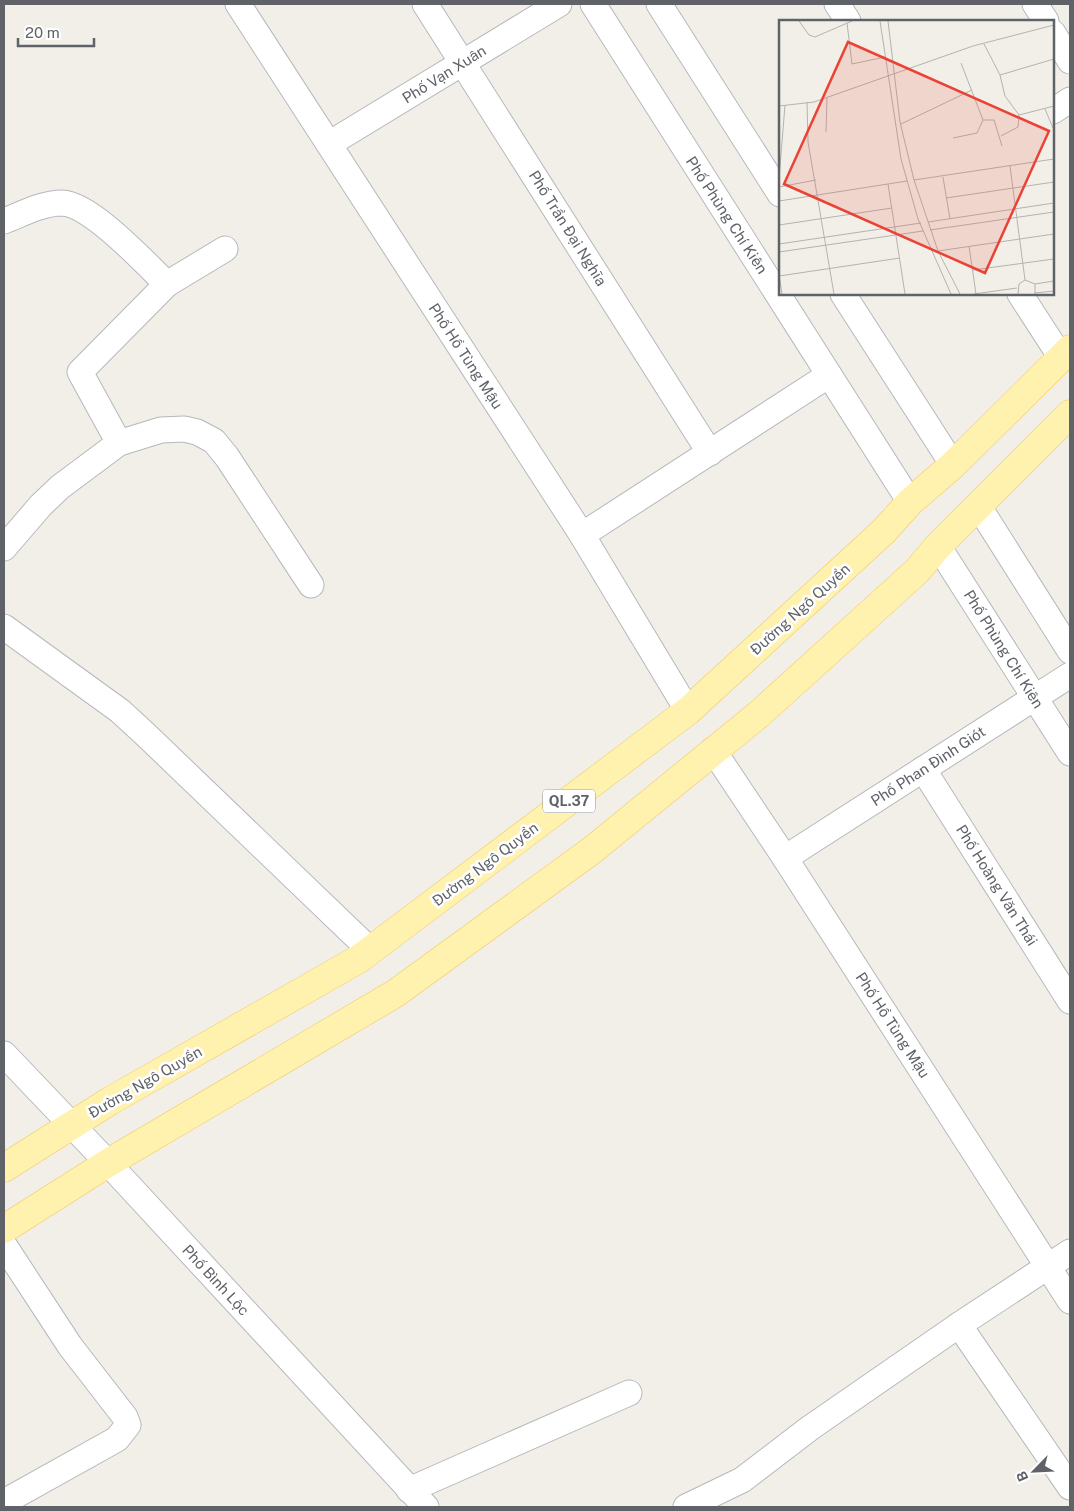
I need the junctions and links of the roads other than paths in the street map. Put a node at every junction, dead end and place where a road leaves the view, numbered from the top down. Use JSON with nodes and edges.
{"nodes":[{"id":1,"x":238,"y":4,"type":"edge"},
{"id":2,"x":425,"y":4,"type":"edge"},
{"id":3,"x":559,"y":4,"type":"edge"},
{"id":4,"x":592,"y":4,"type":"edge"},
{"id":5,"x":659,"y":4,"type":"edge"},
{"id":6,"x":837,"y":4,"type":"edge"},
{"id":7,"x":1035,"y":4,"type":"edge"},
{"id":8,"x":847,"y":20,"type":"edge"},
{"id":9,"x":1045,"y":20,"type":"edge"},
{"id":10,"x":1054,"y":35,"type":"edge"},
{"id":11,"x":1070,"y":61,"type":"edge"},
{"id":12,"x":462,"y":62,"type":"junction"},
{"id":13,"x":1070,"y":100,"type":"edge"},
{"id":14,"x":1054,"y":110,"type":"edge"},
{"id":15,"x":329,"y":144,"type":"junction"},
{"id":16,"x":779,"y":192,"type":"edge"},
{"id":17,"x":4,"y":221,"type":"edge"},
{"id":18,"x":225,"y":249,"type":"dead end"},
{"id":19,"x":167,"y":284,"type":"junction"},
{"id":20,"x":845,"y":295,"type":"edge"},
{"id":21,"x":1021,"y":295,"type":"edge"},
{"id":22,"x":1066,"y":354,"type":"edge"},
{"id":23,"x":829,"y":375,"type":"junction"},
{"id":24,"x":1070,"y":414,"type":"edge"},
{"id":25,"x":119,"y":443,"type":"junction"},
{"id":26,"x":710,"y":453,"type":"junction"},
{"id":27,"x":953,"y":466,"type":"junction"},
{"id":28,"x":910,"y":502,"type":"junction"},
{"id":29,"x":979,"y":507,"type":"junction"},
{"id":30,"x":582,"y":535,"type":"junction"},
{"id":31,"x":938,"y":546,"type":"junction"},
{"id":32,"x":4,"y":548,"type":"edge"},
{"id":33,"x":311,"y":585,"type":"dead end"},
{"id":34,"x":4,"y":627,"type":"edge"},
{"id":35,"x":1070,"y":650,"type":"edge"},
{"id":36,"x":1070,"y":674,"type":"edge"},
{"id":37,"x":1035,"y":697,"type":"junction"},
{"id":38,"x":688,"y":710,"type":"junction"},
{"id":39,"x":713,"y":750,"type":"junction"},
{"id":40,"x":1070,"y":753,"type":"edge"},
{"id":41,"x":924,"y":769,"type":"junction"},
{"id":42,"x":785,"y":858,"type":"junction"},
{"id":43,"x":370,"y":950,"type":"junction"},
{"id":44,"x":1070,"y":1001,"type":"edge"},
{"id":45,"x":4,"y":1054,"type":"edge"},
{"id":46,"x":71,"y":1126,"type":"junction"},
{"id":47,"x":108,"y":1163,"type":"junction"},
{"id":48,"x":4,"y":1168,"type":"edge"},
{"id":49,"x":4,"y":1229,"type":"edge"},
{"id":50,"x":4,"y":1245,"type":"edge"},
{"id":51,"x":1070,"y":1252,"type":"edge"},
{"id":52,"x":1048,"y":1266,"type":"junction"},
{"id":53,"x":1070,"y":1301,"type":"edge"},
{"id":54,"x":959,"y":1325,"type":"junction"},
{"id":55,"x":629,"y":1393,"type":"dead end"},
{"id":56,"x":1070,"y":1487,"type":"edge"},
{"id":57,"x":418,"y":1498,"type":"edge"},
{"id":58,"x":4,"y":1502,"type":"edge"},
{"id":59,"x":686,"y":1507,"type":"edge"}],
"edges":[{"from":1,"to":15,"type":"street","name":"Phố Hồ Tùng Mậu"},
{"from":2,"to":12,"type":"street","name":"Phố Trần Đại Nghĩa"},
{"from":3,"to":12,"type":"street","name":"Phố Vạn Xuân"},
{"from":4,"to":23,"type":"street","name":"Phố Phùng Chí Kiên"},
{"from":5,"to":16,"type":"street"},
{"from":6,"to":8,"type":"street"},
{"from":7,"to":9,"type":"street"},
{"from":10,"to":11,"type":"street"},
{"from":12,"to":15,"type":"street","name":"Phố Vạn Xuân"},
{"from":12,"to":26,"type":"street","name":"Phố Trần Đại Nghĩa"},
{"from":13,"to":14,"type":"street"},
{"from":15,"to":30,"type":"street","name":"Phố Hồ Tùng Mậu"},
{"from":17,"to":19,"type":"street"},
{"from":18,"to":19,"type":"street"},
{"from":19,"to":25,"type":"street"},
{"from":20,"to":27,"type":"street"},
{"from":21,"to":22,"type":"street"},
{"from":22,"to":27,"type":"main road","name":"Đường Ngô Quyền","number":"QL.37"},
{"from":23,"to":26,"type":"street"},
{"from":23,"to":28,"type":"street","name":"Phố Phùng Chí Kiên"},
{"from":24,"to":29,"type":"main road"},
{"from":25,"to":32,"type":"street"},
{"from":25,"to":33,"type":"street"},
{"from":26,"to":30,"type":"street"},
{"from":27,"to":28,"type":"main road","name":"Đường Ngô Quyền","number":"QL.37"},
{"from":28,"to":38,"type":"main road","name":"Đường Ngô Quyền","number":"QL.37"},
{"from":29,"to":31,"type":"main road"},
{"from":29,"to":35,"type":"street"},
{"from":30,"to":38,"type":"street","name":"Phố Hồ Tùng Mậu"},
{"from":31,"to":37,"type":"street","name":"Phố Phùng Chí Kiên"},
{"from":31,"to":39,"type":"main road"},
{"from":34,"to":43,"type":"street"},
{"from":36,"to":37,"type":"street","name":"Phố Phan Đình Giót"},
{"from":37,"to":40,"type":"street","name":"Phố Phùng Chí Kiên"},
{"from":37,"to":41,"type":"street","name":"Phố Phan Đình Giót"},
{"from":38,"to":43,"type":"main road","name":"Đường Ngô Quyền","number":"QL.37"},
{"from":39,"to":42,"type":"street","name":"Phố Hồ Tùng Mậu"},
{"from":39,"to":47,"type":"main road"},
{"from":41,"to":42,"type":"street","name":"Phố Phan Đình Giót"},
{"from":41,"to":44,"type":"street","name":"Phố Hoàng Văn Thái"},
{"from":42,"to":52,"type":"street","name":"Phố Hồ Tùng Mậu"},
{"from":43,"to":46,"type":"main road","name":"Đường Ngô Quyền","number":"QL.37"},
{"from":45,"to":46,"type":"street","name":"Phố Bình Lộc"},
{"from":46,"to":47,"type":"street","name":"Phố Bình Lộc"},
{"from":46,"to":48,"type":"main road","name":"Đường Ngô Quyền","number":"QL.37"},
{"from":47,"to":49,"type":"main road"},
{"from":47,"to":57,"type":"street","name":"Phố Bình Lộc"},
{"from":50,"to":58,"type":"street"},
{"from":51,"to":52,"type":"street"},
{"from":52,"to":53,"type":"street","name":"Phố Hồ Tùng Mậu"},
{"from":52,"to":54,"type":"street"},
{"from":54,"to":56,"type":"street"},
{"from":54,"to":59,"type":"street"},
{"from":55,"to":57,"type":"street"}]}
